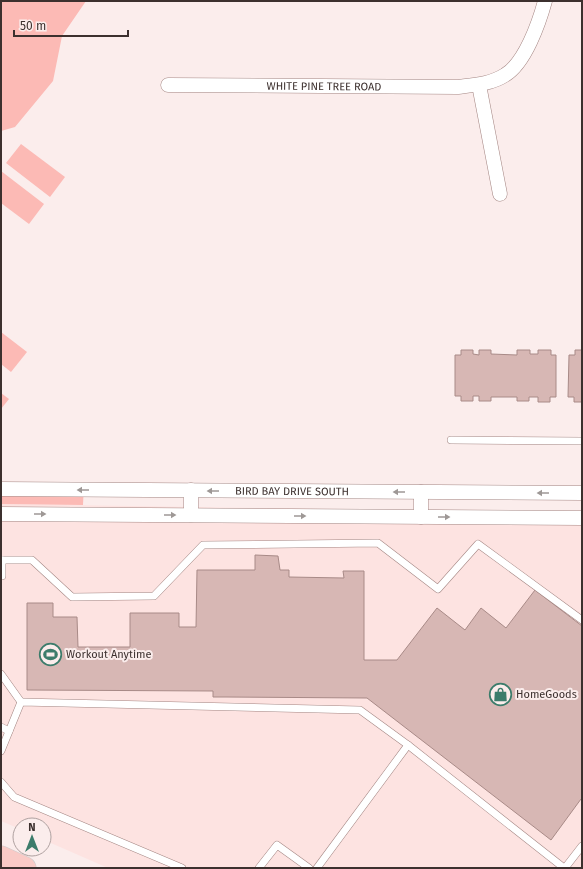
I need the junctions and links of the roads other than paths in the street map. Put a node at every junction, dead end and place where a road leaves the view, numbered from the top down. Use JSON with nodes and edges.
{"nodes":[{"id":1,"x":545,"y":1,"type":"edge"},
{"id":2,"x":168,"y":85,"type":"dead end"},
{"id":3,"x":480,"y":85,"type":"junction"},
{"id":4,"x":500,"y":194,"type":"dead end"},
{"id":5,"x":451,"y":440,"type":"dead end"},
{"id":6,"x":582,"y":441,"type":"edge"},
{"id":7,"x":1,"y":489,"type":"edge"},
{"id":8,"x":191,"y":490,"type":"junction"},
{"id":9,"x":421,"y":492,"type":"junction"},
{"id":10,"x":582,"y":493,"type":"edge"},
{"id":11,"x":1,"y":514,"type":"edge"},
{"id":12,"x":191,"y":515,"type":"junction"},
{"id":13,"x":421,"y":517,"type":"junction"},
{"id":14,"x":582,"y":518,"type":"edge"},
{"id":15,"x":2,"y":560,"type":"edge"},
{"id":16,"x":2,"y":576,"type":"dead end"},
{"id":17,"x":582,"y":620,"type":"edge"},
{"id":18,"x":1,"y":674,"type":"edge"},
{"id":19,"x":20,"y":702,"type":"junction"},
{"id":20,"x":1,"y":727,"type":"edge"},
{"id":21,"x":9,"y":731,"type":"junction"},
{"id":22,"x":408,"y":745,"type":"junction"},
{"id":23,"x":1,"y":751,"type":"edge"},
{"id":24,"x":1,"y":782,"type":"edge"},
{"id":25,"x":582,"y":846,"type":"edge"},
{"id":26,"x":1,"y":857,"type":"edge"},
{"id":27,"x":25,"y":868,"type":"edge"},
{"id":28,"x":182,"y":868,"type":"edge"},
{"id":29,"x":259,"y":868,"type":"edge"},
{"id":30,"x":309,"y":868,"type":"edge"},
{"id":31,"x":317,"y":868,"type":"edge"},
{"id":32,"x":564,"y":868,"type":"edge"}],
"edges":[{"from":1,"to":3,"type":"street","name":"WHITE PINE TREE ROAD"},
{"from":2,"to":3,"type":"street","name":"WHITE PINE TREE ROAD"},
{"from":3,"to":4,"type":"street"},
{"from":5,"to":6,"type":"lane"},
{"from":8,"to":7,"type":"street","name":"BIRD BAY DRIVE SOUTH","one_way":true},
{"from":9,"to":8,"type":"street","name":"BIRD BAY DRIVE SOUTH","one_way":true},
{"from":8,"to":12,"type":"street"},
{"from":10,"to":9,"type":"street","name":"BIRD BAY DRIVE SOUTH","one_way":true},
{"from":9,"to":13,"type":"street"},
{"from":11,"to":12,"type":"street","one_way":true},
{"from":12,"to":13,"type":"street","one_way":true},
{"from":13,"to":14,"type":"street","one_way":true},
{"from":15,"to":16,"type":"lane"},
{"from":15,"to":17,"type":"lane"},
{"from":18,"to":19,"type":"lane"},
{"from":19,"to":21,"type":"lane"},
{"from":19,"to":22,"type":"lane"},
{"from":20,"to":21,"type":"lane"},
{"from":21,"to":23,"type":"lane"},
{"from":22,"to":31,"type":"lane"},
{"from":22,"to":32,"type":"lane"},
{"from":24,"to":28,"type":"lane"},
{"from":25,"to":32,"type":"lane"},
{"from":26,"to":27,"type":"main road"},
{"from":29,"to":30,"type":"lane"}]}
